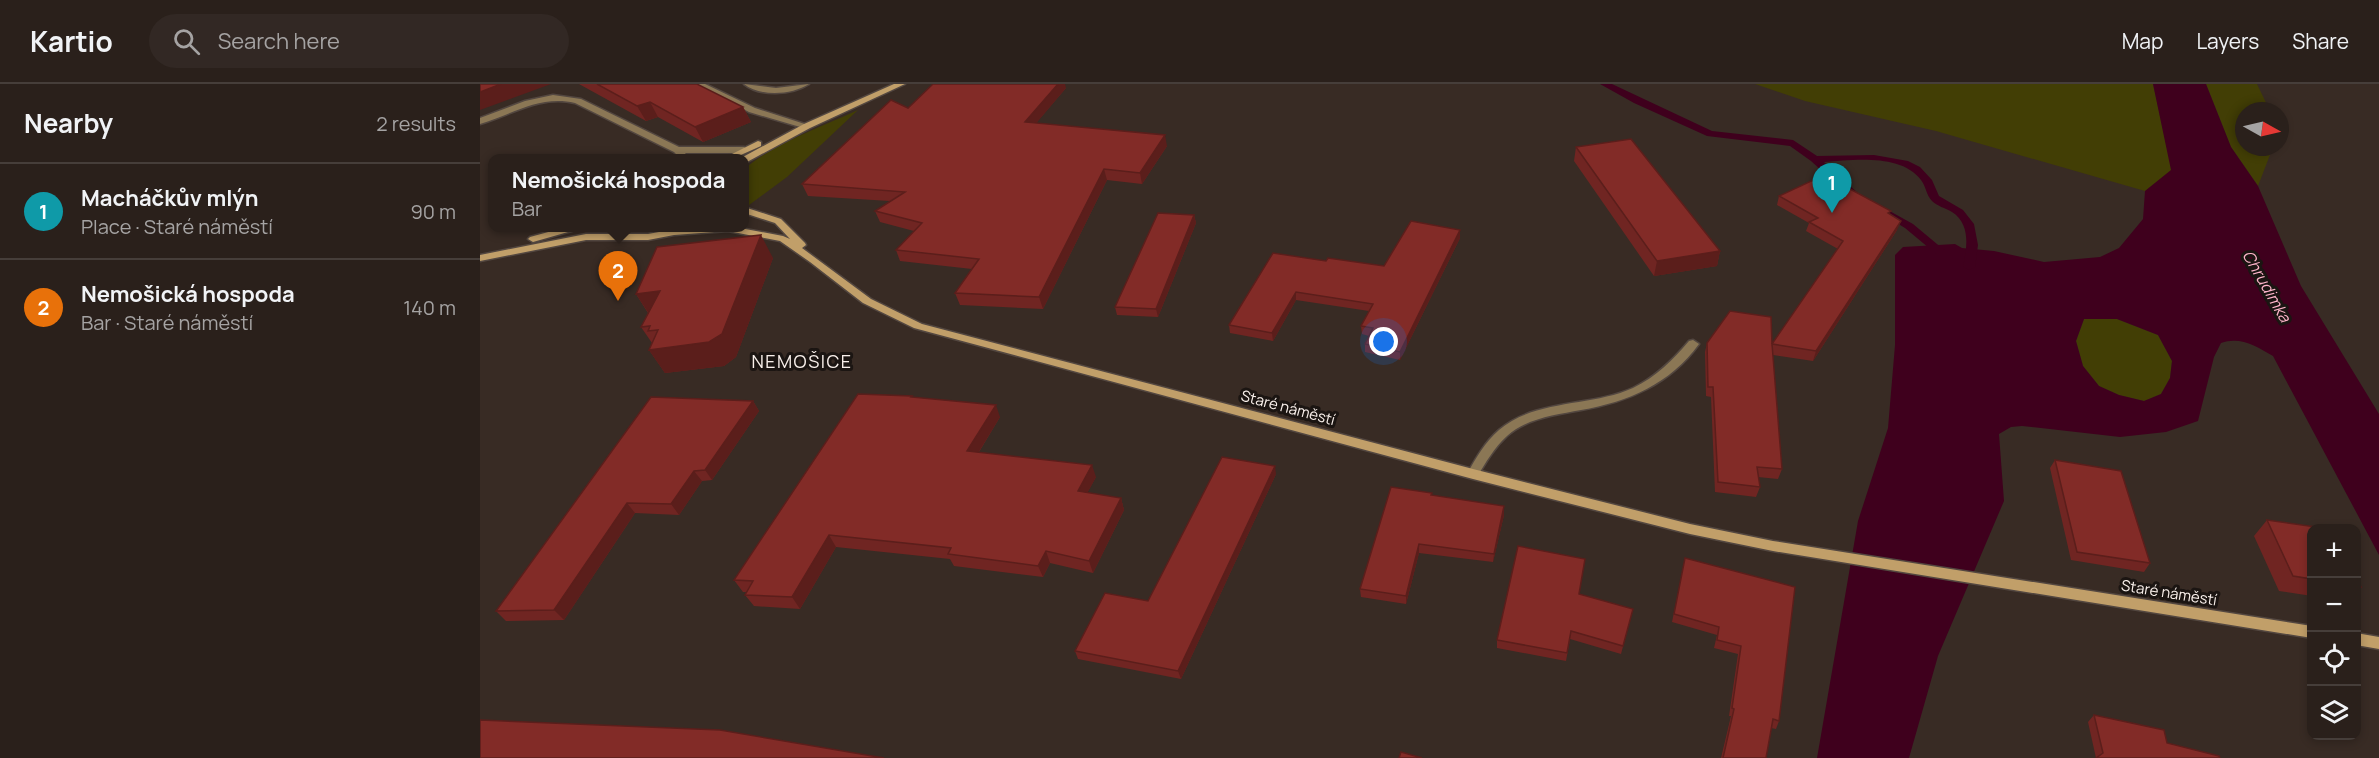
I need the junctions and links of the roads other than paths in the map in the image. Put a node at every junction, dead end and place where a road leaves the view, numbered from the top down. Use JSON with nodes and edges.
{"nodes":[{"id":1,"x":699,"y":84,"type":"edge"},
{"id":2,"x":748,"y":84,"type":"edge"},
{"id":3,"x":805,"y":84,"type":"edge"},
{"id":4,"x":898,"y":84,"type":"edge"},
{"id":5,"x":480,"y":121,"type":"edge"},
{"id":6,"x":807,"y":126,"type":"junction"},
{"id":7,"x":677,"y":150,"type":"junction"},
{"id":8,"x":681,"y":154,"type":"edge"},
{"id":9,"x":731,"y":154,"type":"edge"},
{"id":10,"x":746,"y":154,"type":"edge"},
{"id":11,"x":749,"y":212,"type":"edge"},
{"id":12,"x":559,"y":232,"type":"edge"},
{"id":13,"x":618,"y":232,"type":"edge"},
{"id":14,"x":675,"y":232,"type":"edge"},
{"id":15,"x":749,"y":232,"type":"edge"},
{"id":16,"x":633,"y":237,"type":"junction"},
{"id":17,"x":480,"y":256,"type":"edge"},
{"id":18,"x":814,"y":260,"type":"junction"},
{"id":19,"x":1693,"y":344,"type":"dead end"},
{"id":20,"x":1473,"y":474,"type":"junction"},
{"id":21,"x":2307,"y":631,"type":"edge"},
{"id":22,"x":2361,"y":640,"type":"edge"},
{"id":23,"x":2379,"y":643,"type":"edge"}],
"edges":[{"from":1,"to":6,"type":"lane"},
{"from":2,"to":3,"type":"lane"},
{"from":4,"to":6,"type":"street"},
{"from":5,"to":7,"type":"lane"},
{"from":6,"to":10,"type":"street"},
{"from":7,"to":8,"type":"lane"},
{"from":7,"to":9,"type":"lane"},
{"from":11,"to":18,"type":"street","name":"Staré náměstí"},
{"from":12,"to":17,"type":"street","name":"Staré náměstí"},
{"from":13,"to":16,"type":"street","name":"Staré náměstí"},
{"from":14,"to":16,"type":"street","name":"Staré náměstí"},
{"from":15,"to":18,"type":"street","name":"Staré náměstí"},
{"from":16,"to":17,"type":"street","name":"Staré náměstí"},
{"from":18,"to":20,"type":"street","name":"Staré náměstí"},
{"from":19,"to":20,"type":"lane"},
{"from":20,"to":21,"type":"street","name":"Staré náměstí"},
{"from":22,"to":23,"type":"street"}]}
